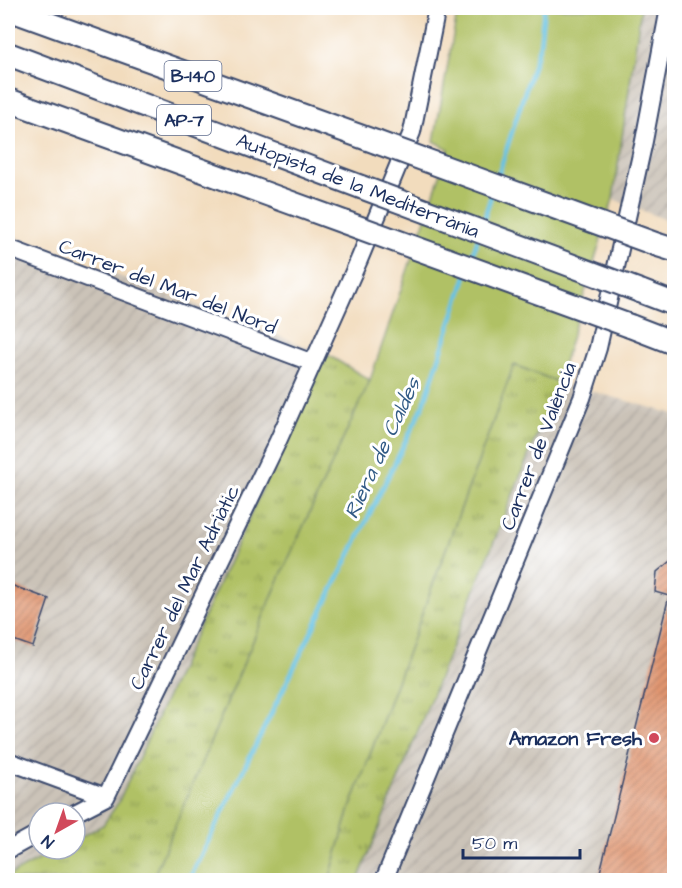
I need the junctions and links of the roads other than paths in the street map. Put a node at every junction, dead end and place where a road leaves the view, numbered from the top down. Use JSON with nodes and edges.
{"nodes":[{"id":1,"x":437,"y":8,"type":"edge"},
{"id":2,"x":669,"y":8,"type":"edge"},
{"id":3,"x":8,"y":9,"type":"edge"},
{"id":4,"x":8,"y":54,"type":"edge"},
{"id":5,"x":8,"y":100,"type":"edge"},
{"id":6,"x":8,"y":248,"type":"edge"},
{"id":7,"x":666,"y":248,"type":"edge"},
{"id":8,"x":675,"y":304,"type":"edge"},
{"id":9,"x":675,"y":343,"type":"edge"},
{"id":10,"x":313,"y":363,"type":"junction"},
{"id":11,"x":8,"y":761,"type":"edge"},
{"id":12,"x":106,"y":796,"type":"junction"},
{"id":13,"x":87,"y":806,"type":"edge"},
{"id":14,"x":27,"y":840,"type":"edge"},
{"id":15,"x":8,"y":850,"type":"edge"},
{"id":16,"x":384,"y":880,"type":"edge"}],
"edges":[{"from":1,"to":10,"type":"street","name":"Carrer del Mar Adriàtic"},
{"from":2,"to":16,"type":"street","name":"Carrer de València"},
{"from":3,"to":7,"type":"highway","number":"B-140","bridge":true},
{"from":4,"to":8,"type":"highway","name":"Autopista de la Mediterrània","number":"AP-7","bridge":true},
{"from":5,"to":9,"type":"highway","name":"Autopista de la Mediterrània","number":"AP-7","bridge":true},
{"from":6,"to":10,"type":"street","name":"Carrer del Mar del Nord"},
{"from":10,"to":12,"type":"street","name":"Carrer del Mar Adriàtic"},
{"from":11,"to":12,"type":"street"},
{"from":12,"to":13,"type":"street"},
{"from":14,"to":15,"type":"street"}]}
